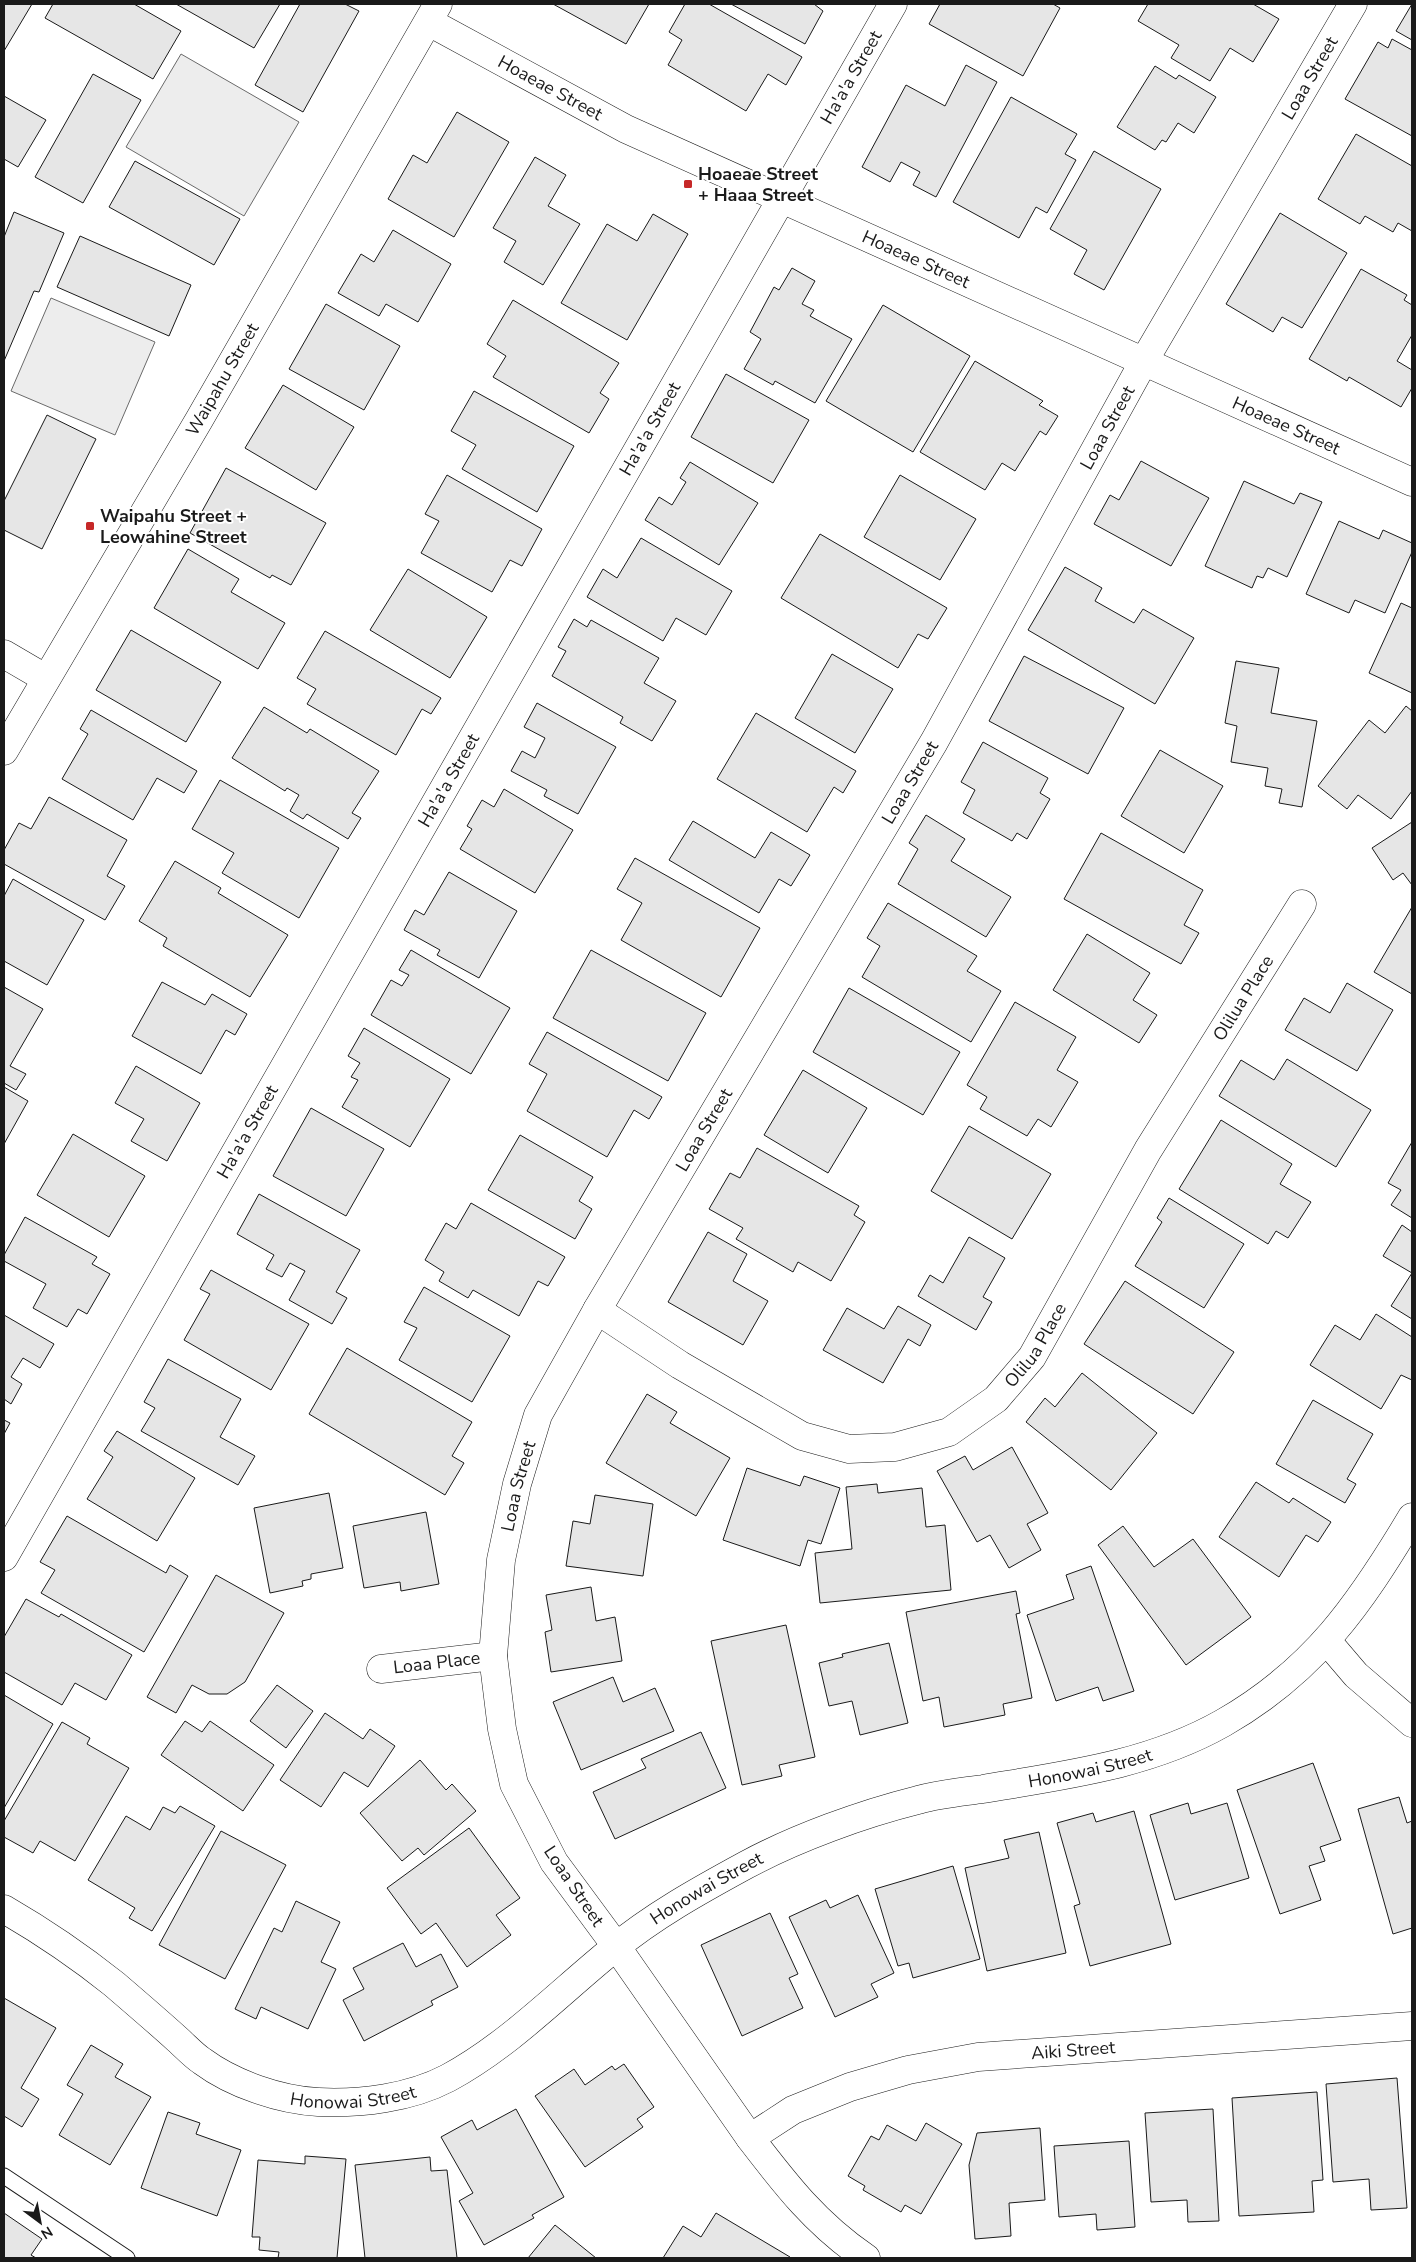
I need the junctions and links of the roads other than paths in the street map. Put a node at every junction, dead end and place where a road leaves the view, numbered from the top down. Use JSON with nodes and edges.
{"nodes":[{"id":1,"x":893,"y":4,"type":"edge"},
{"id":2,"x":1354,"y":4,"type":"edge"},
{"id":3,"x":433,"y":13,"type":"edge"},
{"id":4,"x":783,"y":198,"type":"junction"},
{"id":5,"x":1144,"y":361,"type":"junction"},
{"id":6,"x":1412,"y":482,"type":"edge"},
{"id":7,"x":4,"y":654,"type":"edge"},
{"id":8,"x":45,"y":678,"type":"junction"},
{"id":9,"x":4,"y":752,"type":"edge"},
{"id":10,"x":1302,"y":904,"type":"dead end"},
{"id":11,"x":597,"y":1310,"type":"junction"},
{"id":12,"x":1412,"y":1517,"type":"edge"},
{"id":13,"x":4,"y":1557,"type":"edge"},
{"id":14,"x":1327,"y":1641,"type":"junction"},
{"id":15,"x":493,"y":1656,"type":"junction"},
{"id":16,"x":381,"y":1669,"type":"dead end"},
{"id":17,"x":1412,"y":1723,"type":"edge"},
{"id":18,"x":4,"y":1909,"type":"edge"},
{"id":19,"x":616,"y":1946,"type":"junction"},
{"id":20,"x":1412,"y":2026,"type":"edge"},
{"id":21,"x":750,"y":2138,"type":"junction"},
{"id":22,"x":4,"y":2176,"type":"edge"},
{"id":23,"x":127,"y":2258,"type":"edge"},
{"id":24,"x":866,"y":2258,"type":"edge"}],
"edges":[{"from":1,"to":4,"type":"street","name":"Ha'a'a Street"},
{"from":2,"to":5,"type":"street","name":"Loaa Street"},
{"from":3,"to":4,"type":"street","name":"Hoaeae Street"},
{"from":3,"to":8,"type":"street","name":"Waipahu Street"},
{"from":4,"to":5,"type":"street","name":"Hoaeae Street"},
{"from":4,"to":13,"type":"street","name":"Ha'a'a Street"},
{"from":5,"to":6,"type":"street","name":"Hoaeae Street"},
{"from":5,"to":11,"type":"street","name":"Loaa Street"},
{"from":7,"to":8,"type":"street"},
{"from":8,"to":9,"type":"street","name":"Waipahu Street"},
{"from":10,"to":11,"type":"street","name":"Olilua Place"},
{"from":11,"to":15,"type":"street","name":"Loaa Street"},
{"from":12,"to":14,"type":"street","name":"Honowai Street"},
{"from":14,"to":17,"type":"street"},
{"from":14,"to":19,"type":"street","name":"Honowai Street"},
{"from":15,"to":16,"type":"street","name":"Loaa Place"},
{"from":15,"to":19,"type":"street","name":"Loaa Street"},
{"from":18,"to":19,"type":"street","name":"Honowai Street"},
{"from":19,"to":21,"type":"street","name":"Loaa Street"},
{"from":20,"to":21,"type":"street","name":"Aiki Street"},
{"from":21,"to":24,"type":"street","name":"Loaa Street"},
{"from":22,"to":23,"type":"lane"}]}
